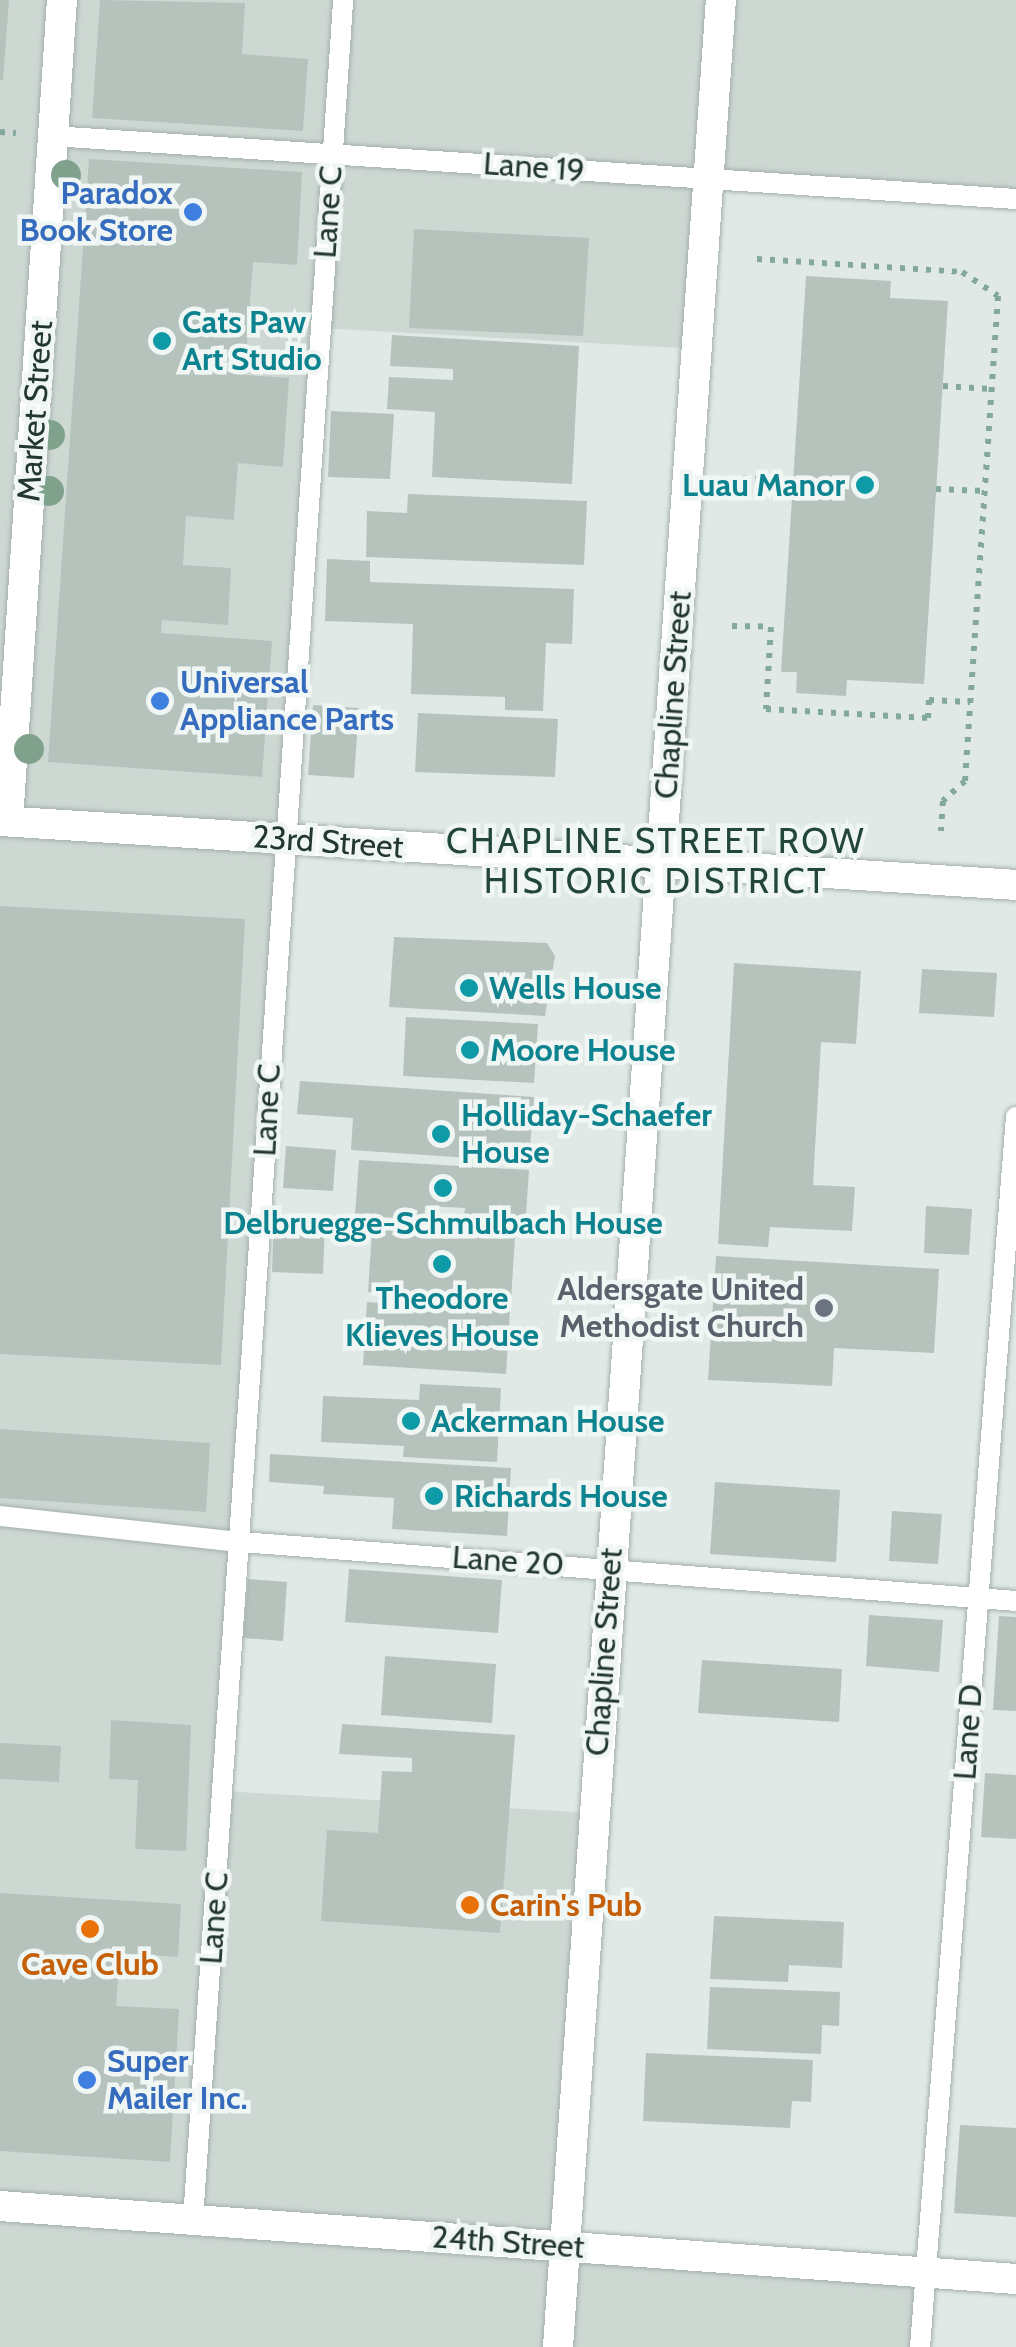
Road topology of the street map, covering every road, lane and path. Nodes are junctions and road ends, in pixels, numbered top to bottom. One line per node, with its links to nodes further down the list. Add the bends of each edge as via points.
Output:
1 (62, 0): 4 (street, Market Street)
2 (343, 0): 5 (lane, Lane C)
3 (720, 0): 6 (street, Chapline Street)
4 (52, 136): 5 (lane, Lane 19); 17 (street, Market Street)
5 (332, 154): 6 (lane, Lane 19); 19 (lane, Lane C)
6 (710, 179): 7 (lane, Lane 19); 20 (street, Chapline Street)
7 (1016, 199)
8 (756, 258): 10 (path, via 962,272 998,296)
9 (943, 386): 10 (path)
10 (991, 389): 14 (path)
11 (742, 478): 12 (path)
12 (794, 480)
13 (936, 489): 14 (path)
14 (985, 491): 16 (path)
15 (732, 626): 16 (path, via 771,627 766,709 928,718 928,700)
16 (970, 702): 18 (path, via 965,780 943,801)
17 (4, 821): 19 (street, 23rd Street)
18 (940, 831)
19 (284, 840): 20 (street, 23rd Street); 24 (lane, Lane C)
20 (661, 863): 21 (street, 23rd Street); 25 (street, Chapline Street)
21 (1016, 885)
22 (1016, 1117): 26 (lane, Lane D)
23 (0, 1516): 24 (lane, Lane 20)
24 (240, 1542): 25 (lane, Lane 20); 29 (lane, Lane C)
25 (610, 1569): 26 (lane, Lane 20); 30 (street, Chapline Street)
26 (978, 1598): 27 (lane, Lane 20); 31 (lane, Lane D)
27 (1016, 1600)
28 (0, 2206): 29 (street, 24th Street)
29 (193, 2220): 30 (street, 24th Street)
30 (564, 2246): 31 (street, 24th Street); 33 (street, Chapline Street)
31 (926, 2272): 32 (street, 24th Street); 34 (lane, Lane D)
32 (1016, 2279)
33 (558, 2347)
34 (920, 2347)

